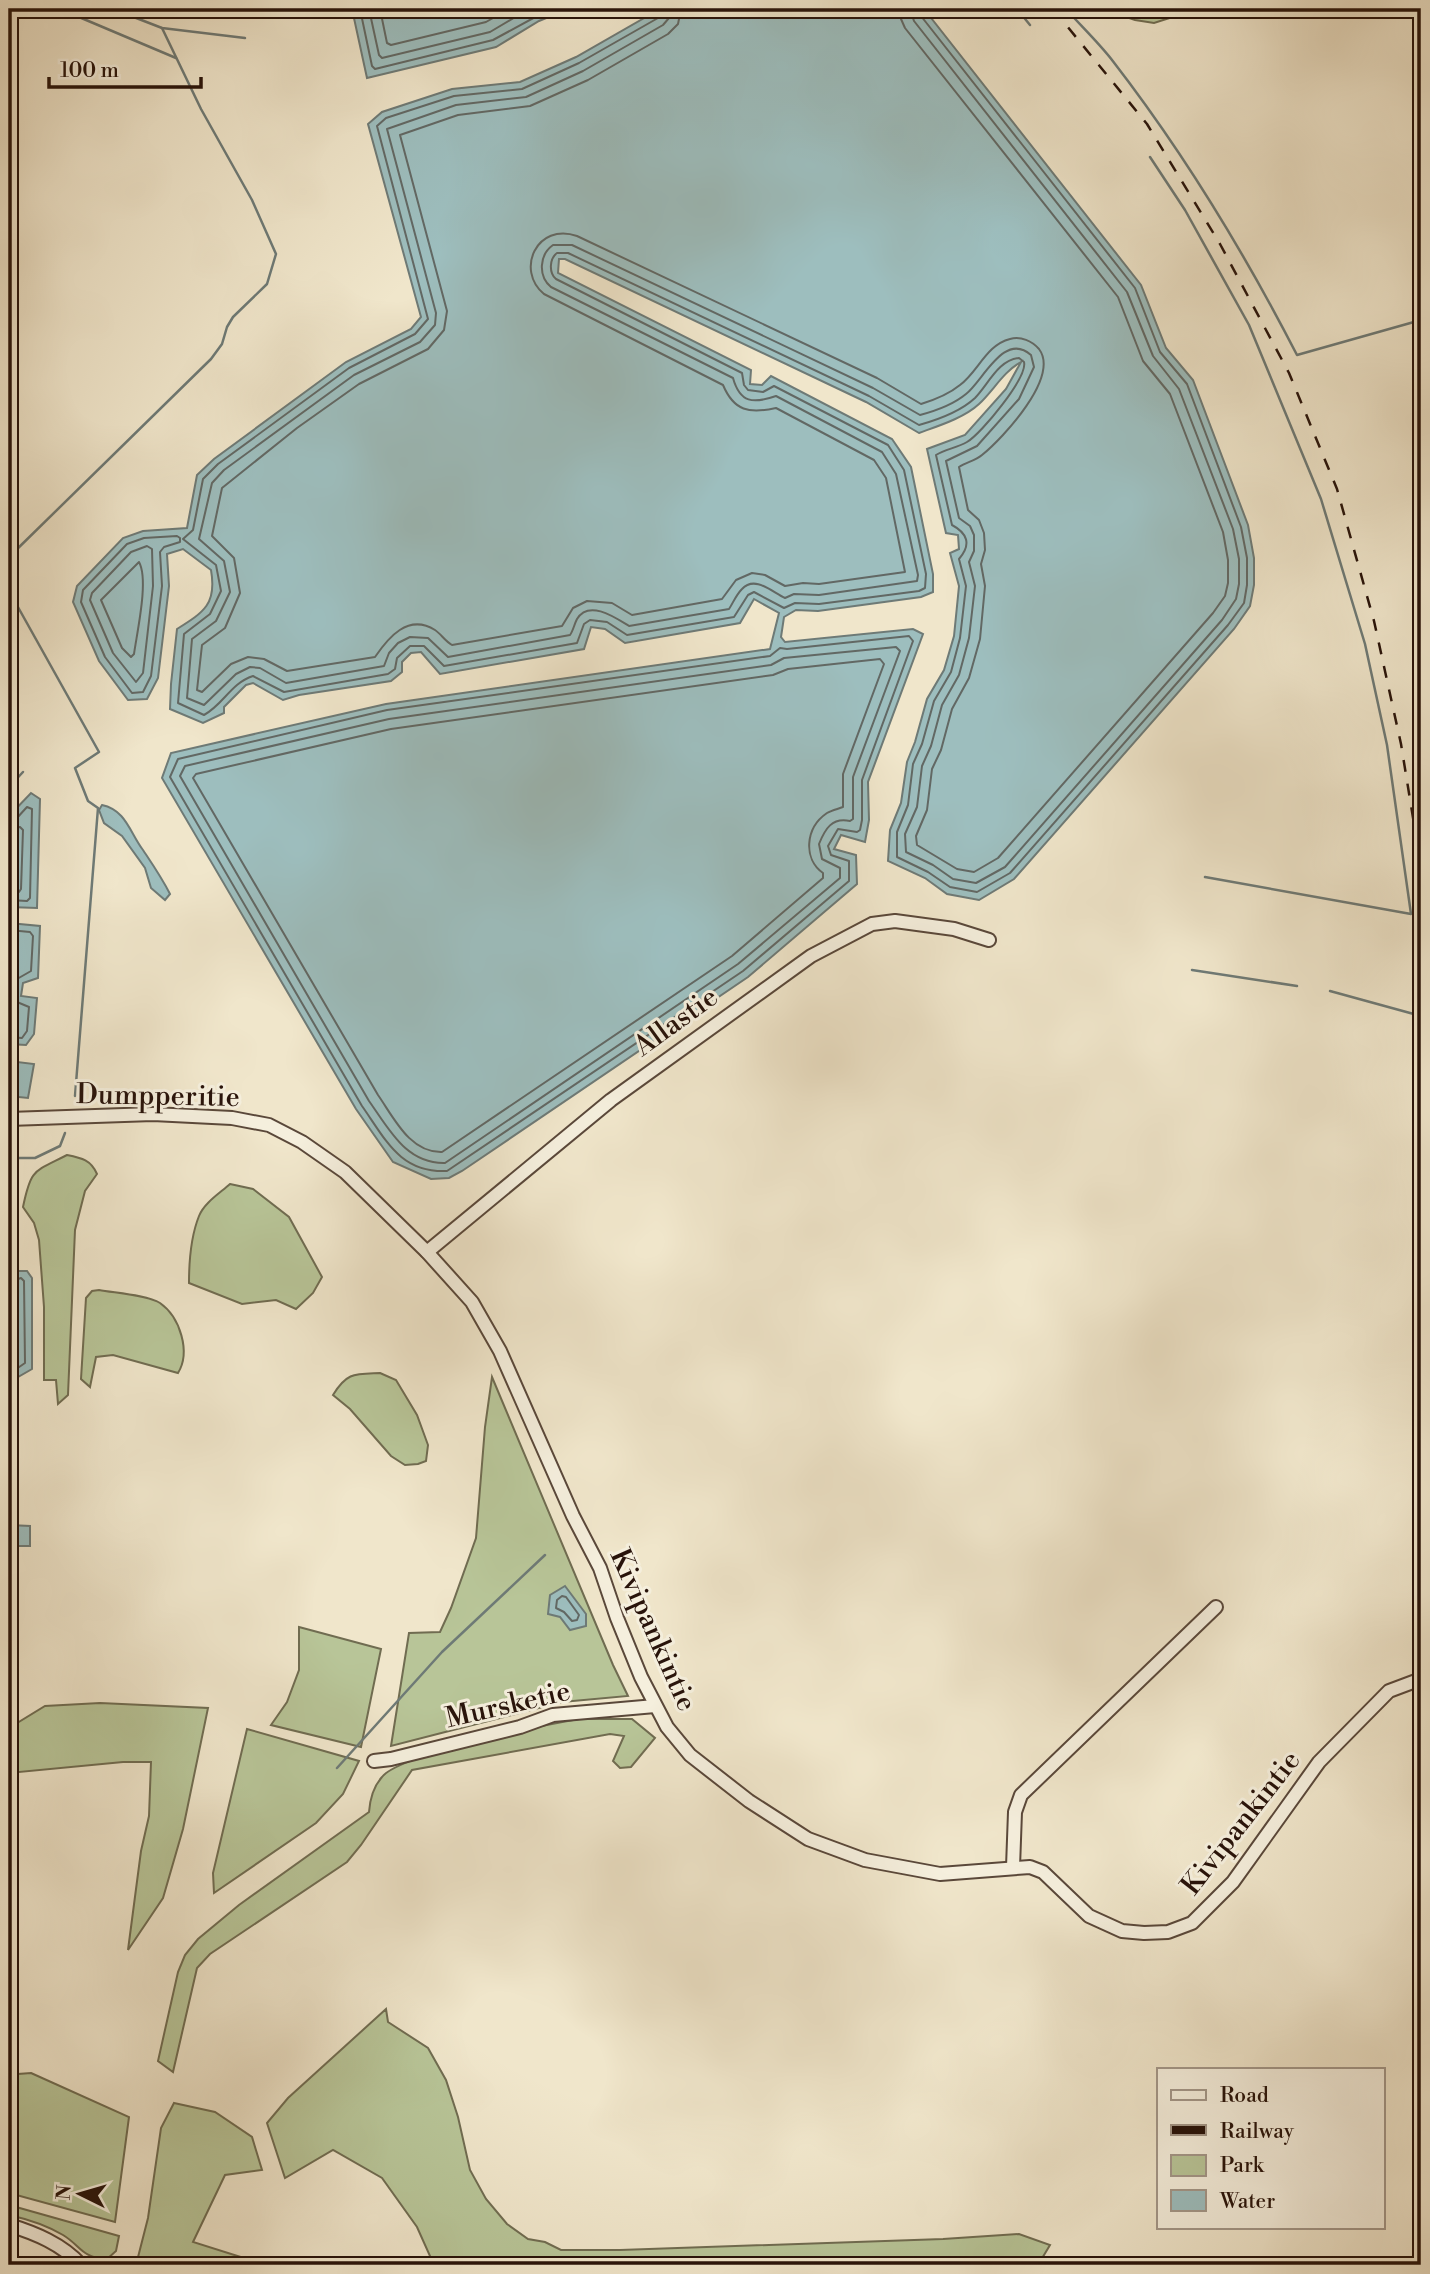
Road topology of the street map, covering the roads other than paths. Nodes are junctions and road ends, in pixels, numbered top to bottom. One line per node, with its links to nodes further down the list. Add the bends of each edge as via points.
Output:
1 (989, 940): 3 (street, Allastie, via 954,929 895,921 873,924 822,950 611,1100)
2 (9, 1119): 3 (street, Dumpperitie, via 153,1114 269,1125 345,1172)
3 (427, 1252): 6 (street, Kivipankintie, via 472,1302 500,1351 600,1568)
4 (1216, 1607): 8 (street, via 1021,1795 1015,1812)
5 (1421, 1679): 8 (street, Kivipankintie, via 1389,1691 1319,1762 1233,1882 1192,1923 1168,1931 1122,1931 1089,1916 1043,1871)
6 (655, 1706): 7 (street, Mursketie, via 553,1715); 8 (street, Kivipankintie, via 690,1755 808,1839 865,1860 940,1874)
7 (374, 1761)
8 (1013, 1867)
9 (9, 2225): 10 (street, via 35,2233)
10 (81, 2265)

